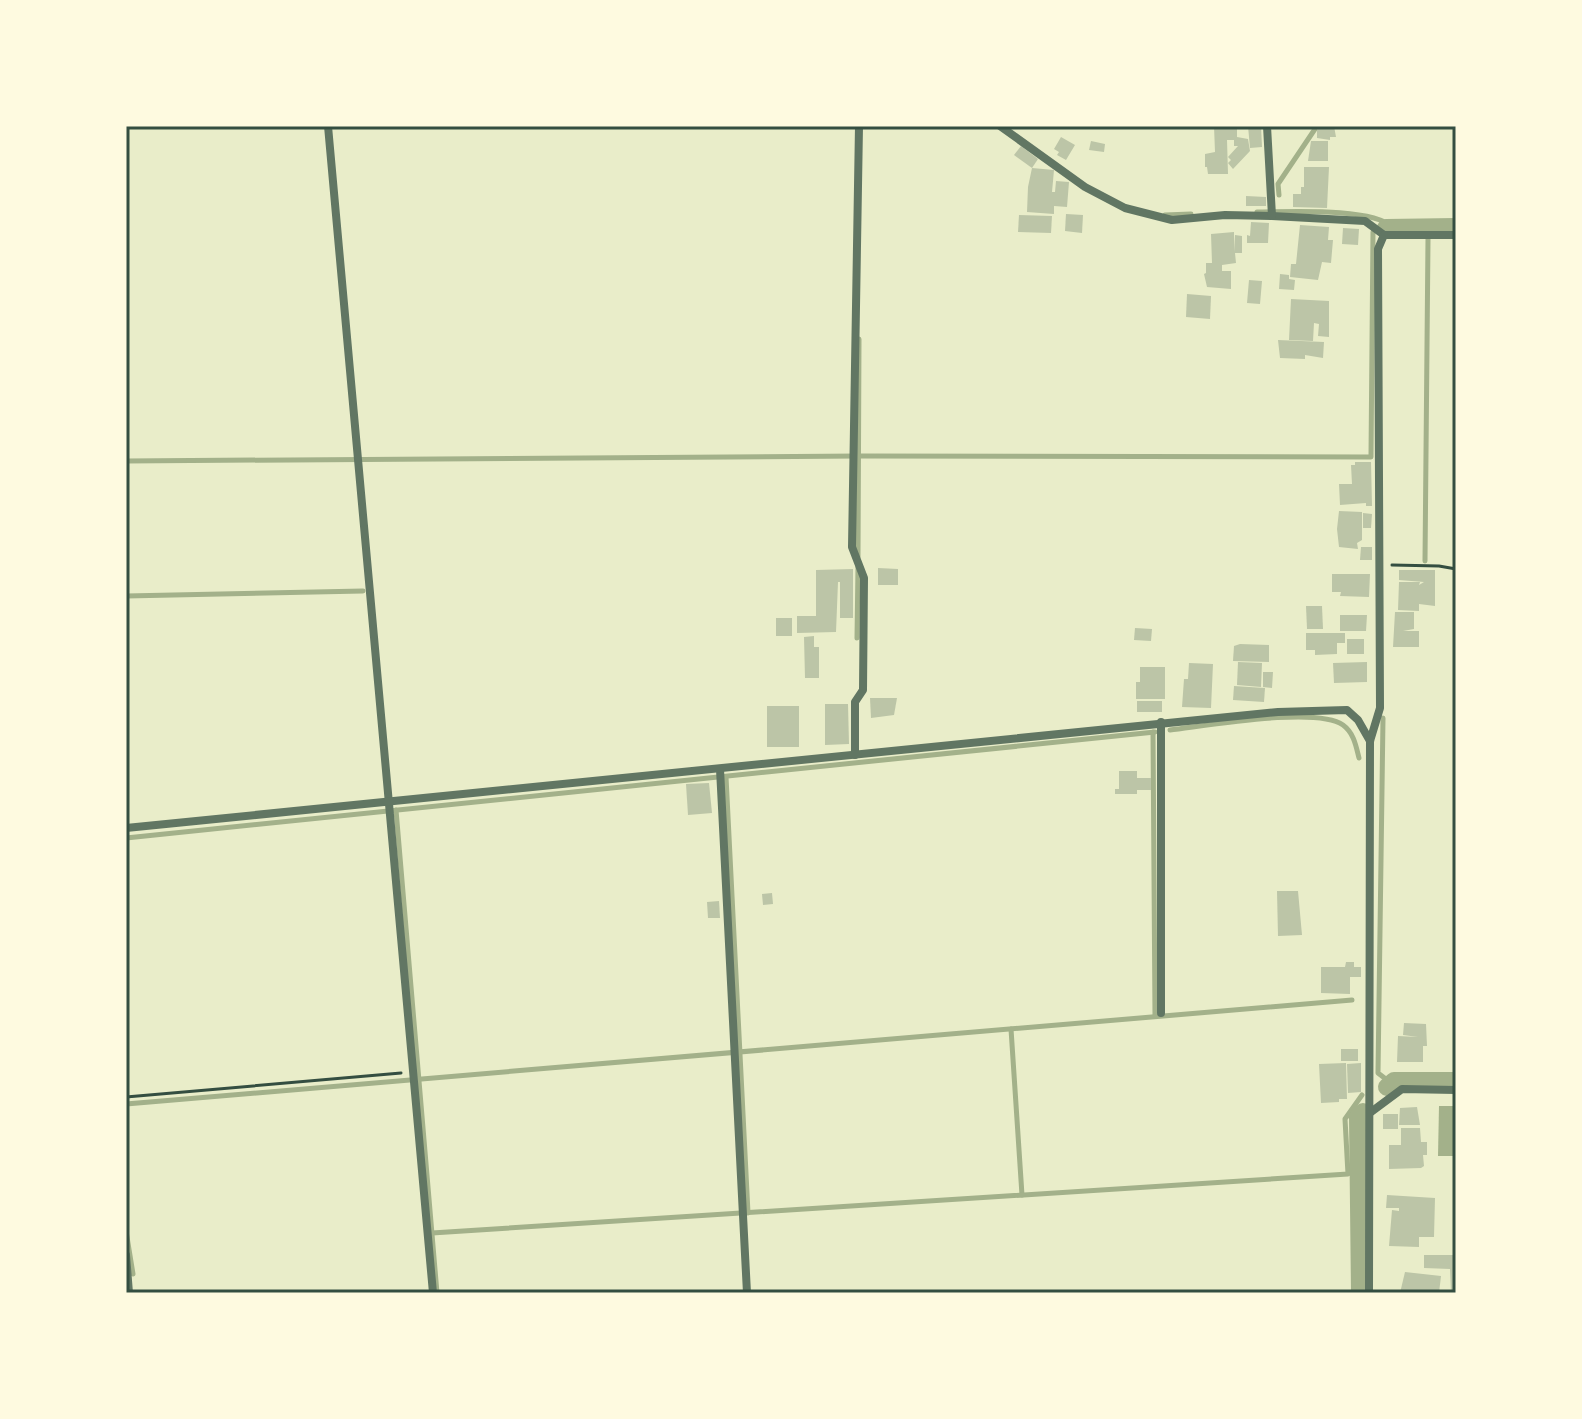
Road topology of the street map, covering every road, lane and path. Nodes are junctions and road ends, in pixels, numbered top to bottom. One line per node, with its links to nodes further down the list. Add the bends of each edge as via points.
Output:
1 (328, 126): 14 (street)
2 (859, 126): 12 (street, via 852,547 864,578 863,690 855,702)
3 (1000, 126): 5 (street, via 1085,187 1125,208 1172,220)
4 (1267, 126): 5 (street)
5 (1272, 213): 6 (street, via 1365,221)
6 (1384, 235): 7 (street); 8 (street, via 1378,249)
7 (1456, 235)
8 (1378, 565): 9 (path); 11 (street, via 1380,708)
9 (1456, 569)
10 (1161, 722): 11 (street, via 1347,710); 12 (street); 16 (street)
11 (1370, 741): 20 (street)
12 (855, 755): 13 (street)
13 (720, 775): 14 (street); 24 (street)
14 (389, 808): 15 (street); 17 (street)
15 (126, 828)
16 (1161, 1013)
17 (413, 1078): 19 (path); 23 (street)
18 (1456, 1090): 20 (street, via 1402,1089)
19 (126, 1097)
20 (1371, 1112): 25 (street)
21 (126, 1255): 22 (street)
22 (129, 1293)
23 (433, 1293)
24 (747, 1293)
25 (1369, 1293)

